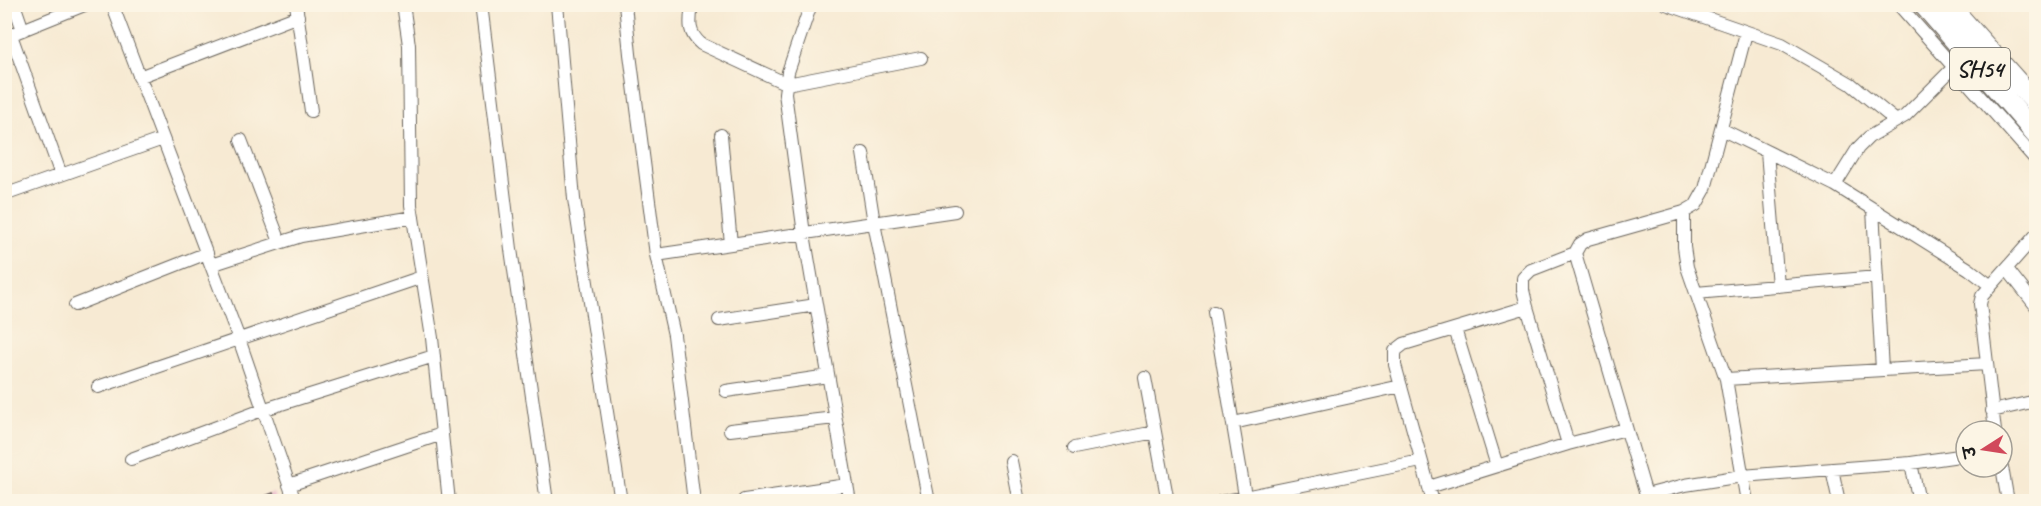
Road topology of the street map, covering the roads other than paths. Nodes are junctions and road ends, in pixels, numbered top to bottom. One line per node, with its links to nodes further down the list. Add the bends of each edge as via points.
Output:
1 (14, 4): 15 (street)
2 (87, 4): 15 (street)
3 (112, 4): 20 (street)
4 (403, 4): 39 (street, via 409,45)
5 (481, 4): 101 (street)
6 (557, 4): 102 (street, via 574,199)
7 (625, 4): 47 (street)
8 (692, 4): 21 (street, via 689,22 693,37 701,44)
9 (1666, 4): 16 (street)
10 (1898, 4): 19 (street)
11 (1923, 4): 26 (main road, SH54)
12 (1948, 4): 22 (main road, SH54)
13 (806, 6): 21 (street)
14 (297, 10): 20 (street); 23 (street)
15 (23, 30): 17 (street)
16 (1746, 33): 24 (street, via 1782,44 1832,71); 25 (street)
17 (8, 36): 33 (street)
18 (921, 58): 21 (street)
19 (1954, 67): 24 (street); 32 (street)
20 (139, 77): 28 (street)
21 (787, 84): 41 (street, via 785,93)
22 (2037, 103)
23 (311, 111)
24 (1896, 121): 34 (street, via 1858,148)
25 (1720, 129): 30 (street); 38 (street, via 1705,189 1695,205)
26 (2037, 134)
27 (721, 135): 44 (street)
28 (163, 139): 33 (street); 46 (street)
29 (241, 140): 43 (street)
30 (1767, 152): 34 (street); 52 (street)
31 (863, 153): 40 (street)
32 (2037, 160)
33 (61, 175): 35 (street)
34 (1835, 185): 36 (street)
35 (4, 195)
36 (1873, 209): 51 (street); 53 (street)
37 (954, 212): 40 (street)
38 (1684, 212): 45 (street, via 1588,239); 54 (street, via 1684,247)
39 (413, 217): 43 (street); 50 (street)
40 (874, 223): 41 (street); 105 (street)
41 (804, 234): 44 (street); 56 (street)
42 (2037, 235): 49 (street)
43 (280, 242): 48 (street)
44 (731, 244): 47 (street)
45 (1575, 252): 58 (street, via 1531,270 1523,278); 78 (street)
46 (207, 253): 48 (street); 55 (street)
47 (656, 255): 103 (street, via 674,335)
48 (211, 265): 62 (street)
49 (2007, 269): 53 (street); 57 (street)
50 (422, 277): 62 (street); 63 (street)
51 (1877, 277): 52 (street); 65 (street)
52 (1778, 286): 54 (street)
53 (1991, 286): 64 (street, via 1980,304)
54 (1696, 293): 68 (street)
55 (75, 305)
56 (816, 305): 60 (street); 66 (street)
57 (2037, 306)
58 (1527, 307): 61 (street); 82 (street)
59 (1214, 312): 77 (street)
60 (719, 320)
61 (1455, 328): 69 (street, via 1404,344 1395,351); 89 (street)
62 (239, 339): 70 (street); 73 (street)
63 (434, 356): 73 (street); 81 (street)
64 (1987, 364): 65 (street); 74 (street)
65 (1882, 370): 68 (street)
66 (828, 376): 71 (street); 75 (street)
67 (1145, 378): 80 (street)
68 (1726, 379): 91 (street)
69 (1401, 386): 77 (street); 87 (street)
70 (98, 387)
71 (726, 391)
72 (2037, 401): 74 (street)
73 (262, 410): 85 (street); 94 (street)
74 (1992, 411): 76 (street)
75 (836, 418): 79 (street); 93 (street)
76 (1993, 419)
77 (1233, 423): 97 (street)
78 (1626, 429): 82 (street); 96 (street)
79 (730, 430)
80 (1155, 432): 83 (street); 107 (street)
81 (442, 434): 94 (street); 100 (street)
82 (1568, 444): 89 (street)
83 (1074, 448)
84 (1954, 457): 88 (street)
85 (131, 459)
86 (1011, 461): 106 (street)
87 (1421, 461): 95 (street); 97 (street)
88 (1911, 463): 90 (street); 112 (street)
89 (1497, 466): 95 (street)
90 (1832, 469): 91 (street); 111 (street)
91 (1742, 476): 96 (street, via 1685,485); 110 (street)
92 (2004, 479): 113 (street)
93 (847, 485): 98 (street); 104 (street)
94 (289, 486): 99 (street)
95 (1429, 487): 109 (street)
96 (1646, 498)
97 (1245, 499): 108 (street)
98 (744, 500)
99 (295, 501)
100 (448, 501)
101 (547, 501)
102 (621, 501)
103 (694, 501)
104 (850, 501)
105 (929, 501)
106 (1019, 501)
107 (1168, 501)
108 (1220, 501)
109 (1433, 501)
110 (1747, 501)
111 (1839, 501)
112 (1919, 501)
113 (2008, 501)

